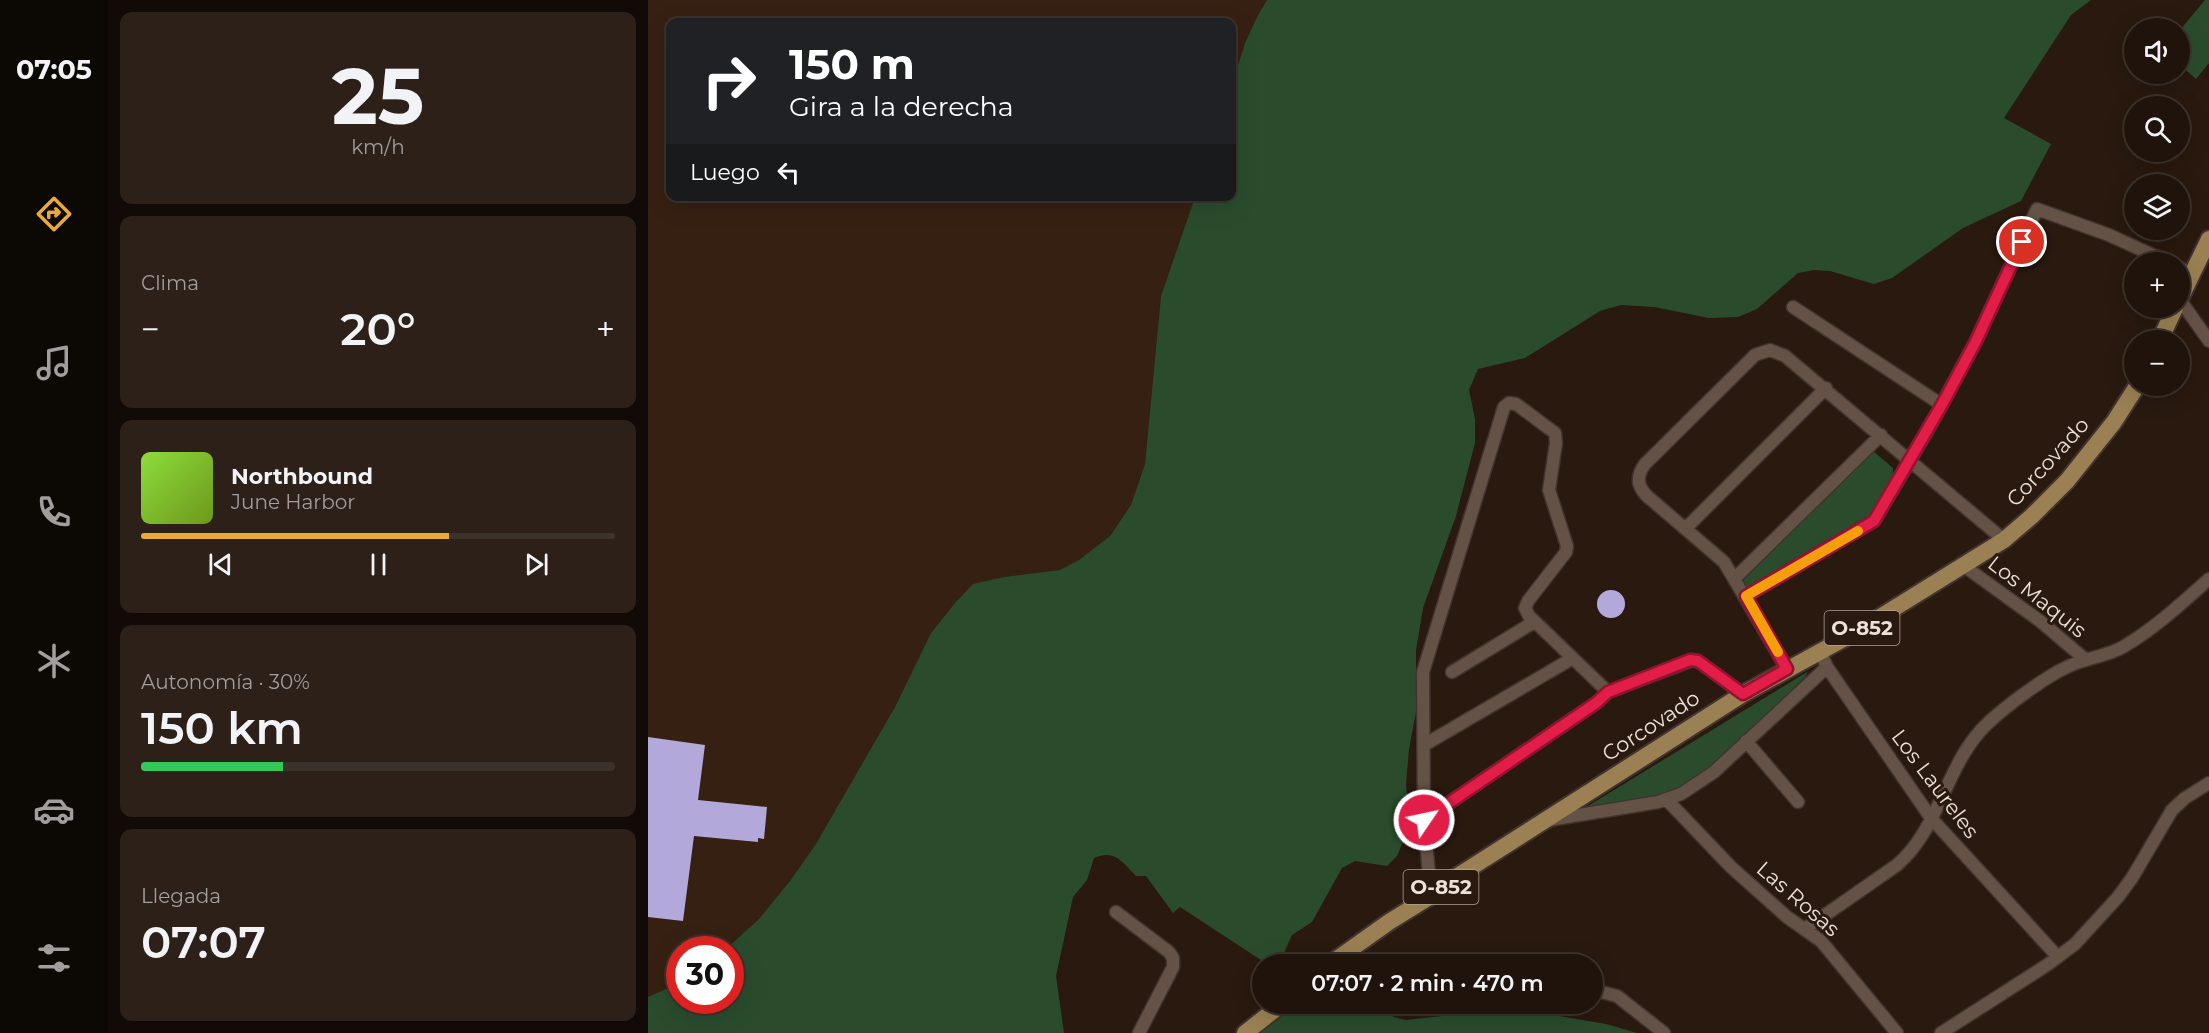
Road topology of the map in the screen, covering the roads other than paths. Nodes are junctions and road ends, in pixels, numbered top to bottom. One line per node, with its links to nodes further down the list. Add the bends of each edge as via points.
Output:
1 (2209, 239): 3 (main road)
2 (2146, 252): 9 (street, via 2037,209)
3 (2190, 265)
4 (1793, 308): 9 (street)
5 (2190, 313): 6 (street)
6 (2209, 341)
7 (1826, 388): 10 (street); 12 (street); 12 (street, via 1779,352 1765,351 1751,358 1640,472 1638,481 1644,493)
8 (2131, 396): 13 (main road, Corcovado / O-852, via 2067,481)
9 (1942, 405): 11 (street)
10 (1881, 435): 11 (street); 15 (street)
11 (1909, 459): 13 (street); 17 (street, via 1874,521)
12 (1686, 528): 15 (street, via 1719,557)
13 (2004, 540): 14 (main road, Corcovado / O-852)
14 (1964, 566): 19 (main road, Corcovado / O-852); 21 (street, Los Maquis, via 2040,621)
15 (1735, 578): 17 (street)
16 (2209, 579): 21 (street, via 2132,641 2114,652)
17 (1746, 596): 23 (street)
18 (1534, 622): 20 (street); 24 (street); 28 (street, via 1526,605 1567,546 1549,490 1557,438 1516,404 1509,403 1503,407 1423,672)
19 (1820, 651): 22 (street, Los Laureles); 23 (main road, Corcovado / O-852)
20 (1573, 658): 25 (street); 28 (street)
21 (2085, 660): 32 (street, via 2053,675 1986,724 1963,754)
22 (1827, 667): 27 (street); 32 (street, Los Laureles)
23 (1787, 669): 26 (main road, Corcovado / O-852)
24 (1452, 672)
25 (1608, 692): 26 (street, via 1693,660); 33 (street)
26 (1743, 694): 34 (main road, Corcovado / O-852)
27 (1746, 741): 30 (street, via 1704,780); 31 (street)
28 (1424, 745): 33 (street)
29 (2209, 783): 39 (street, via 2172,810 2140,868 2118,897)
30 (1667, 800): 34 (street); 37 (street, Las Rosas, via 1747,882)
31 (1798, 802)
32 (1931, 818): 37 (street, via 1903,860); 39 (street, Los Laureles)
33 (1424, 820): 35 (street)
34 (1545, 820): 35 (main road, Corcovado / O-852)
35 (1431, 896): 38 (main road, Corcovado / O-852)
36 (1116, 912): 42 (street, via 1173,958 1173,967)
37 (1805, 929): 45 (street, Las Rosas, via 1832,954)
38 (1348, 954)
39 (2058, 957): 46 (street)
40 (1603, 992): 44 (street, via 1617,996)
41 (1269, 1014): 43 (main road)
42 (1139, 1033)
43 (1245, 1033)
44 (1664, 1033)
45 (1897, 1033)
46 (1941, 1033)

